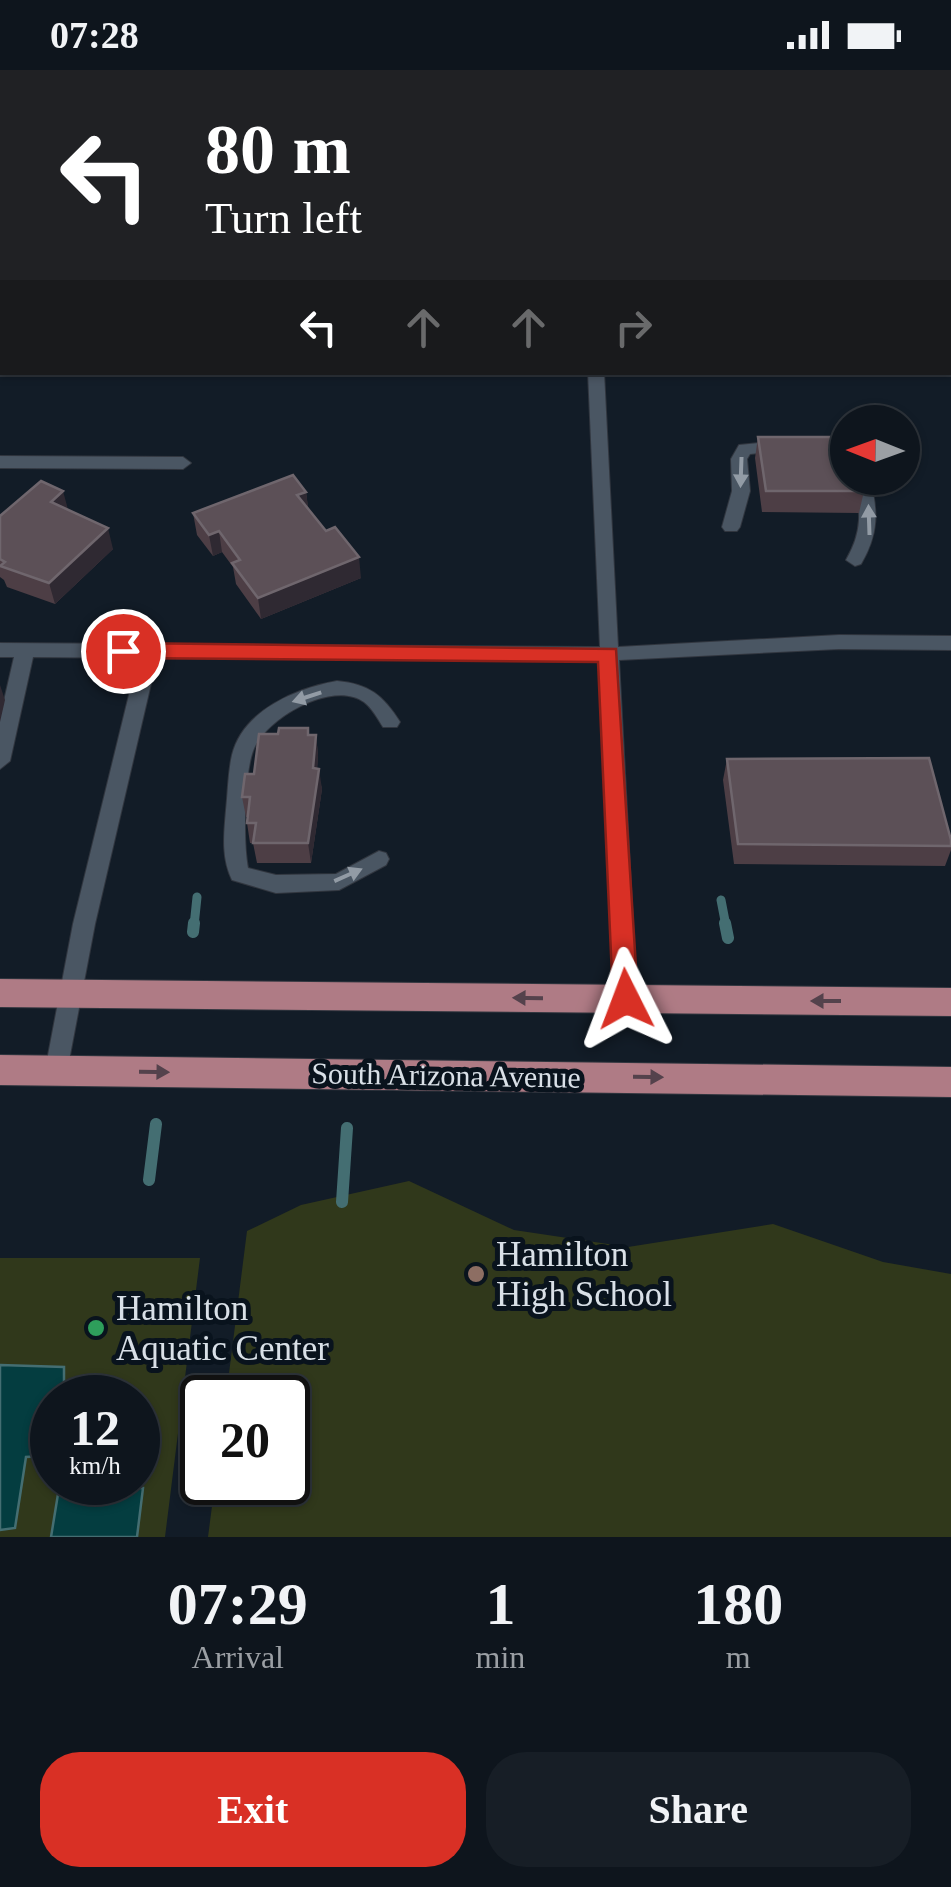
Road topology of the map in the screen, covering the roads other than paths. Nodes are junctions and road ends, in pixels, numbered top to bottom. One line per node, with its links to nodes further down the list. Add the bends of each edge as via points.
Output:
1 (596, 375): 12 (lane)
2 (806, 446): 6 (lane, one-way to 6, via 745,449)
3 (0, 462): 4 (lane)
4 (183, 463)
5 (866, 495): 7 (lane, one-way to 5, via 870,536)
6 (732, 527)
7 (855, 560)
8 (951, 643): 12 (lane)
9 (0, 650): 10 (lane)
10 (25, 650): 11 (lane); 14 (lane)
11 (149, 651): 12 (lane); 17 (lane)
12 (608, 654): 18 (lane)
13 (390, 722): 15 (lane, one-way to 15, via 371,698 350,690 304,694 273,712 242,754 233,845 239,874 276,884 339,882)
14 (0, 762)
15 (379, 858)
16 (0, 993): 17 (main road)
17 (69, 994): 18 (main road, one-way to 17); 21 (lane)
18 (626, 999): 19 (main road, one-way to 18)
19 (951, 1002)
20 (0, 1070): 21 (main road, South Arizona Avenue)
21 (56, 1070): 22 (main road, South Arizona Avenue, one-way to 22)
22 (951, 1082)

